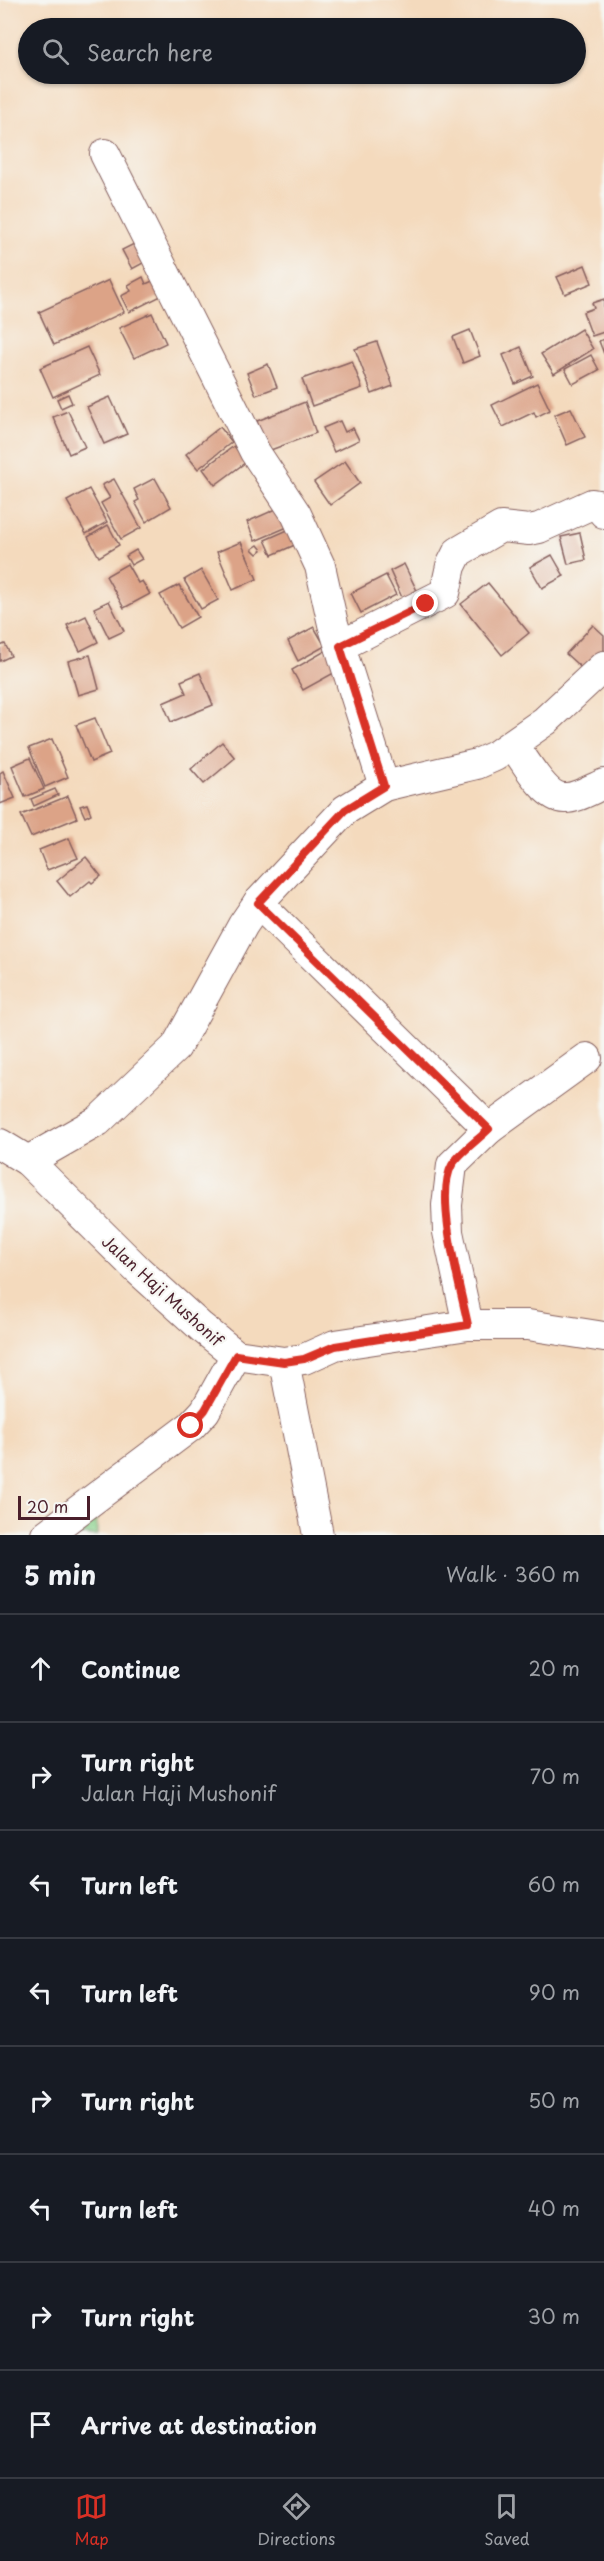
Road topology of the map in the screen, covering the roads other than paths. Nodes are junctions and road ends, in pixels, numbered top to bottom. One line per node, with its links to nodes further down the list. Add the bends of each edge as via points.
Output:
1 (105, 154): 3 (street, via 255,452 296,514 320,566)
2 (601, 504): 3 (street, via 538,528 497,529 458,552 445,593)
3 (340, 646): 7 (street)
4 (604, 666): 5 (street, via 545,721)
5 (513, 744): 6 (street, via 547,790 556,796 566,799); 7 (street, via 477,764)
6 (604, 784)
7 (384, 786): 8 (street, via 345,810)
8 (258, 903): 10 (street); 12 (street, via 176,1047 98,1121)
9 (587, 1058): 10 (street)
10 (489, 1129): 13 (street, via 452,1166 448,1182 448,1232)
11 (0, 1144): 12 (street, Jalan Haji Mushonif)
12 (28, 1161): 15 (street, Jalan Haji Mushonif, via 138,1270)
13 (468, 1325): 14 (street, Jalan Haji Mushonif, via 528,1325); 16 (street, Jalan Haji Mushonif, via 335,1346 304,1359)
14 (604, 1337)
15 (236, 1355): 16 (street, Jalan Haji Mushonif); 17 (street, via 205,1410 191,1426)
16 (284, 1362): 18 (street)
17 (46, 1535)
18 (318, 1535)

